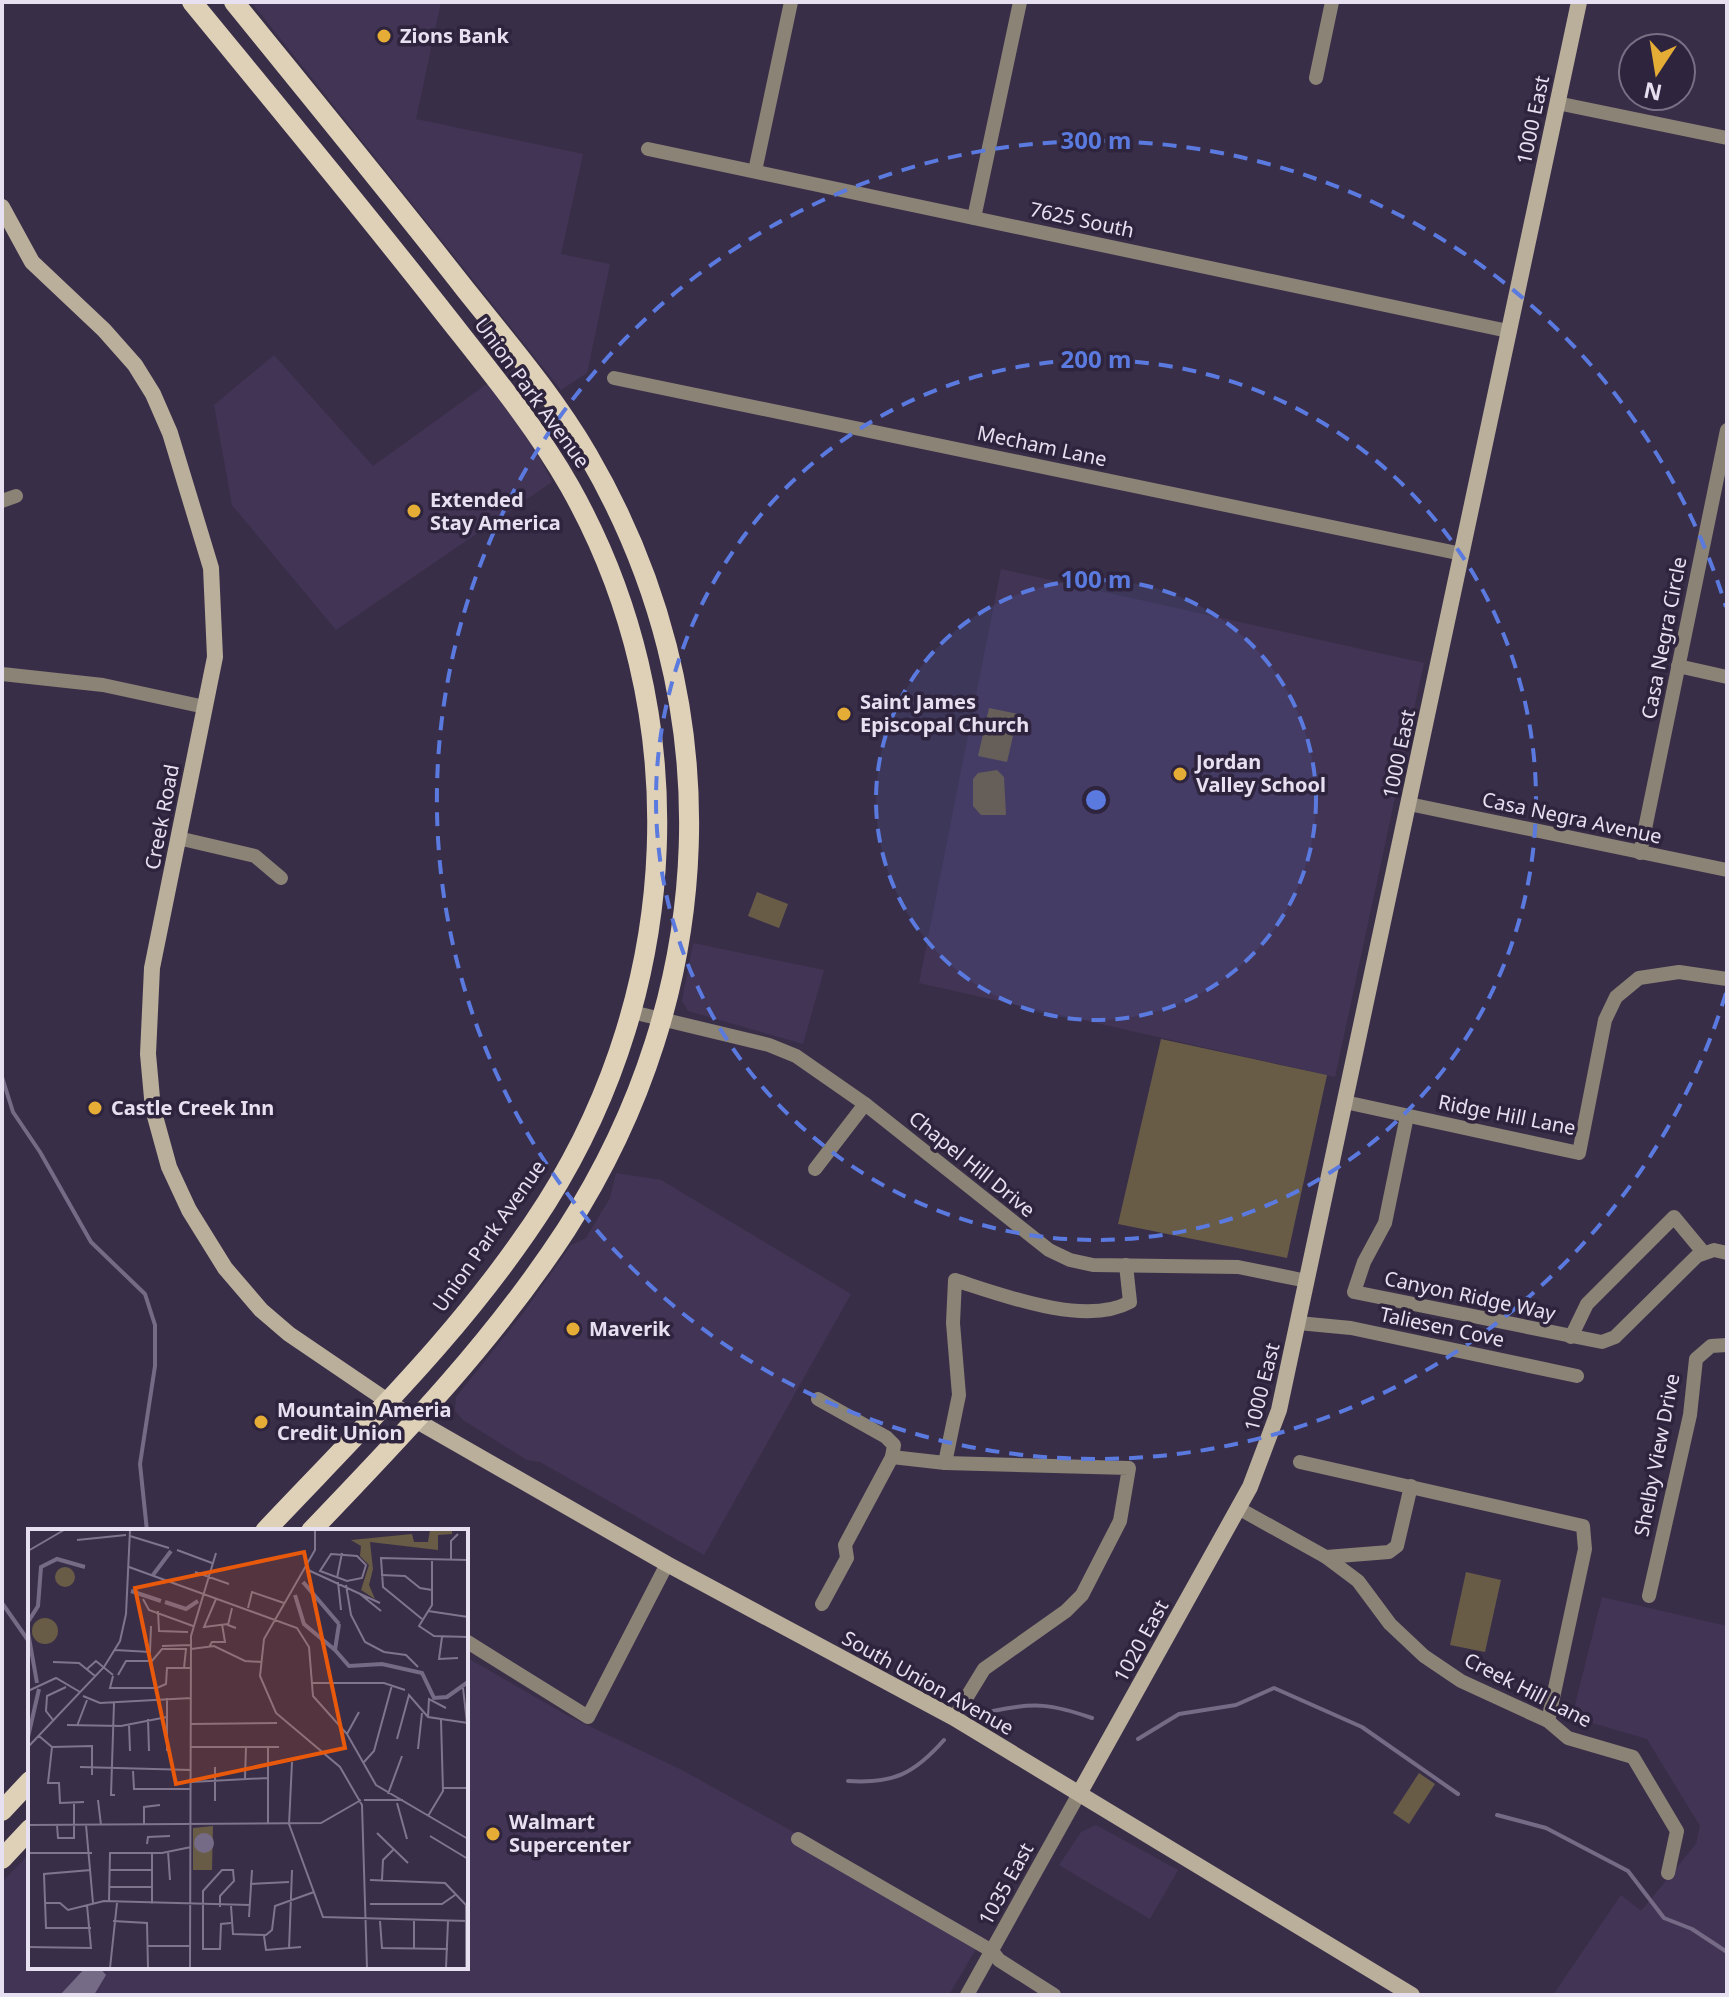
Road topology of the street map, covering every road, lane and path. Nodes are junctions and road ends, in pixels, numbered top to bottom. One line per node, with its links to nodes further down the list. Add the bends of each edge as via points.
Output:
1 (192, 2): 28 (main road, Union Park Avenue, via 509,396 557,466 596,539 634,643 657,773 656,886)
2 (234, 2): 29 (main road, Union Park Avenue, via 563,416 606,487 639,557 664,631 689,781 685,911)
3 (791, 2): 11 (street)
4 (1020, 2): 13 (street)
5 (1332, 2): 7 (street)
6 (1579, 2): 8 (street, 1000 East)
7 (1316, 78)
8 (1557, 103): 9 (street); 14 (street, 1000 East)
9 (1727, 138)
10 (648, 149): 11 (street, 7625 South)
11 (755, 171): 13 (street, 7625 South)
12 (2, 207): 21 (street, Creek Road, via 32,262 135,365 170,433 211,568 215,657)
13 (974, 218): 14 (street, 7625 South)
14 (1508, 331): 17 (street, 1000 East)
15 (614, 378): 17 (street, Mecham Lane)
16 (1727, 430): 18 (street, Casa Negra Circle)
17 (1462, 554): 22 (street, 1000 East)
18 (1678, 666): 20 (street); 24 (street, Casa Negra Circle)
19 (2, 674): 21 (street, via 103,685)
20 (1727, 677)
21 (205, 707): 23 (street, Creek Road)
22 (1409, 804): 24 (street, Casa Negra Avenue); 30 (street, 1000 East)
23 (178, 838): 26 (street, via 255,856); 43 (street, Creek Road, via 152,968 149,1025 153,1109 169,1167 212,1250 261,1310 312,1352)
24 (1640, 853): 25 (street, Casa Negra Avenue)
25 (1727, 870)
26 (281, 878)
27 (1727, 979): 32 (street, Ridge Hill Lane, via 1679,972 1639,978 1616,997 1605,1020 1579,1153)
28 (632, 1012): 29 (street, Chapel Hill Drive); 43 (main road, Union Park Avenue, via 595,1114 546,1203 481,1295)
29 (663, 1018): 31 (street, Chapel Hill Drive, via 796,1056); 44 (main road, Union Park Avenue, via 620,1134 574,1216 508,1312)
30 (1345, 1102): 32 (street, Ridge Hill Lane); 37 (street, 1000 East)
31 (865, 1104): 33 (street); 36 (street, Chapel Hill Drive, via 1049,1250 1070,1260)
32 (1407, 1116): 39 (street, Canyon Ridge Way, via 1385,1223 1354,1292)
33 (815, 1169)
34 (1703, 1252): 35 (street); 39 (street, Canyon Ridge Way, via 1615,1337 1602,1342); 39 (street, Canyon Ridge Way, via 1674,1217 1587,1304)
35 (1727, 1253)
36 (1126, 1265): 37 (street, Chapel Hill Drive, via 1238,1267); 47 (street, via 1130,1302 1115,1310 1085,1313 955,1280 959,1395)
37 (1307, 1281): 38 (street, 1000 East)
38 (1298, 1323): 41 (street, Taliesen Cove, via 1351,1328); 49 (street, 1000 East, via 1264,1457)
39 (1571, 1337)
40 (1727, 1345): 54 (street, Shelby View Drive, via 1711,1346 1696,1359 1690,1415)
41 (1577, 1376)
42 (818, 1399): 45 (street, via 886,1437 894,1445)
43 (390, 1403): 44 (street, Creek Road); 50 (main road, Union Park Avenue)
44 (417, 1421): 51 (main road, Union Park Avenue); 53 (street, South Union Avenue)
45 (892, 1457): 47 (street); 55 (street, via 845,1545 847,1558)
46 (1300, 1462): 48 (street)
47 (945, 1463): 57 (street, via 1129,1468 1120,1521 1082,1595 984,1669)
48 (1411, 1486): 52 (street, via 1397,1546 1389,1552); 58 (street, via 1583,1526 1585,1549)
49 (1238, 1508): 52 (street, Creek Hill Lane); 60 (street, 1020 East)
50 (267, 1529)
51 (313, 1529)
52 (1326, 1557): 58 (street, Creek Hill Lane, via 1358,1581 1390,1624 1424,1656 1485,1694)
53 (667, 1564): 56 (street, via 588,1717); 57 (street, South Union Avenue)
54 (1649, 1596)
55 (822, 1604)
56 (468, 1642)
57 (954, 1718): 60 (street, South Union Avenue)
58 (1548, 1721): 65 (street, Creek Hill Lane, via 1568,1738 1633,1757 1677,1831)
59 (28, 1783): 61 (main road)
60 (1080, 1792): 66 (street, 1035 East); 69 (street, South Union Avenue)
61 (2, 1811)
62 (28, 1831): 64 (main road)
63 (798, 1839): 66 (street)
64 (2, 1859)
65 (1668, 1873)
66 (992, 1951): 67 (street, 1035 East); 68 (street)
67 (967, 1995)
68 (1054, 1995)
69 (1412, 1995)

